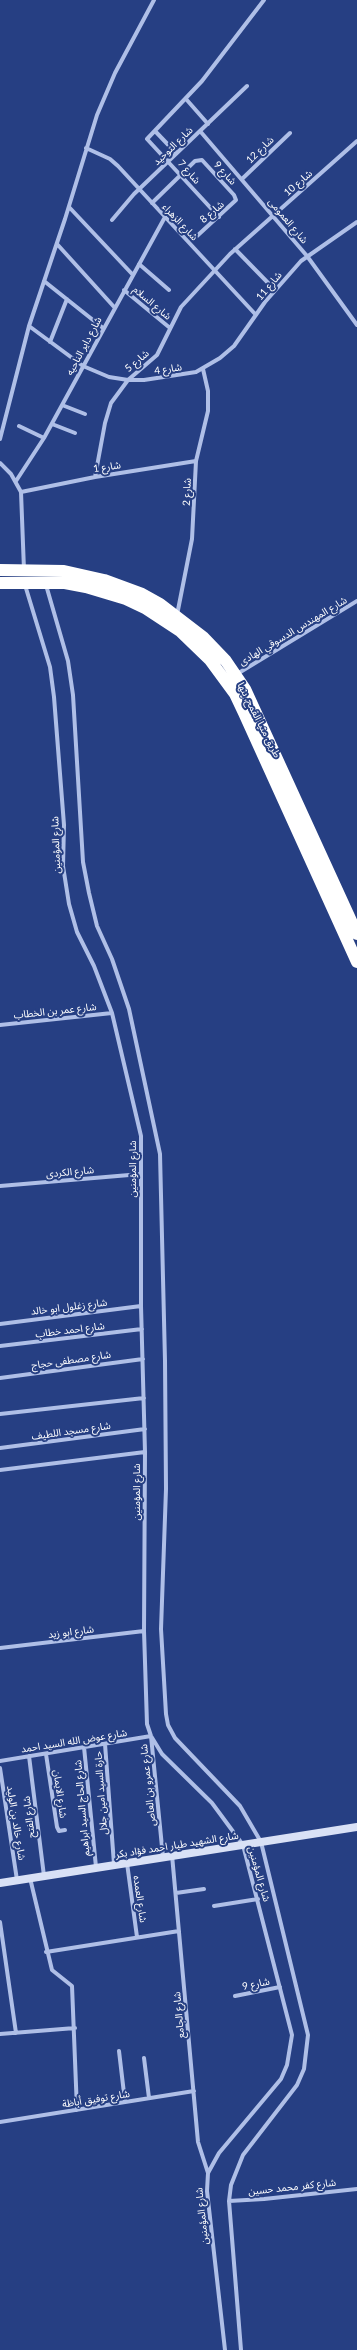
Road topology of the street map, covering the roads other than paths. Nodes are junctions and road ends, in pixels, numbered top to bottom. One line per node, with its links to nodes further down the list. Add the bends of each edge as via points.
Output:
1 (154, 0): 10 (street, via 108,87)
2 (264, 0): 4 (street)
3 (246, 86): 5 (street, شارع التوحيد)
4 (186, 99): 5 (street); 6 (street)
5 (208, 124): 7 (street, شارع التوحيد)
6 (155, 131): 11 (street); 12 (street, شارع 7, via 147,139)
7 (200, 131): 11 (street, شارع التوحيد); 14 (street, شارع العمومى)
8 (290, 133): 14 (street, شارع 12)
9 (357, 141): 19 (street, شارع 10)
10 (86, 148): 15 (street, شارع الزهراء, via 110,159); 18 (street)
11 (176, 153): 12 (street, شارع التوحيد)
12 (168, 161): 13 (street, شارع 7); 15 (street, شارع التوحيد)
13 (180, 175): 16 (street, شارع 9, via 199,159); 17 (street); 21 (street, شارع 7)
14 (242, 180): 19 (street, شارع العمومى)
15 (139, 189): 17 (street, شارع الزهراء); 22 (street, شارع التوحيد)
16 (236, 200): 21 (street, شارع 8)
17 (152, 203): 20 (street, شارع الزهراء)
18 (69, 207): 25 (street); 30 (street)
19 (273, 215): 26 (street, شارع 10); 27 (street, شارع العمومى)
20 (165, 217): 28 (street, شارع داير الناحيه); 29 (street, شارع الزهراء)
21 (219, 217): 24 (street, شارع 8)
22 (112, 220)
23 (357, 222): 27 (street, شارع 11)
24 (197, 236)
25 (56, 244): 31 (street); 36 (street)
26 (235, 249): 29 (street, شارع 10); 34 (street)
27 (307, 256): 34 (street, شارع 11); 38 (street, شارع العمومى)
28 (139, 264): 30 (street, شارع داير الناحيه); 33 (street)
29 (214, 269): 37 (street, شارع الزهراء); 41 (street, شارع 5, via 181,307)
30 (132, 275): 32 (street, شارع داير الناحيه)
31 (44, 281): 35 (street); 39 (street)
32 (124, 290): 36 (street, شارع داير الناحيه); 41 (street, شارع السلام)
33 (169, 290)
34 (275, 290): 37 (street, شارع 11)
35 (67, 300): 40 (street); 42 (street)
36 (114, 308): 40 (street, شارع داير الناحيه)
37 (256, 315): 44 (street, شارع 11, via 234,346)
38 (357, 325)
39 (29, 326): 42 (street, شارع 4); 52 (street)
40 (103, 328): 43 (street, شارع داير الناحيه)
41 (170, 328): 45 (street, شارع 5, via 157,355)
42 (50, 342): 43 (street, شارع 4)
43 (83, 366): 45 (street, شارع 4); 46 (street, شارع داير الناحيه)
44 (203, 369): 45 (street, شارع 4, via 180,376); 53 (street, شارع 2, via 208,392 208,411)
45 (128, 380): 55 (street, شارع 5, via 111,403)
46 (62, 405): 47 (street); 48 (street, شارع داير الناحيه)
47 (85, 414)
48 (52, 424): 50 (street); 51 (street, شارع داير الناحيه)
49 (19, 426): 51 (street)
50 (75, 433)
51 (44, 438): 56 (street, شارع داير الناحيه)
52 (0, 440)
53 (196, 461): 55 (street, شارع 1); 63 (street, شارع 2, via 192,539)
54 (0, 463): 56 (street)
55 (95, 476): 57 (street, شارع 1)
56 (16, 481): 57 (street)
57 (21, 492): 59 (street, شارع المؤمنين)
58 (2, 571): 59 (highway, طريق منيا القمح, بنها)
59 (24, 576): 60 (highway, طريق منيا القمح, بنها); 61 (highway, طريق منيا القمح, بنها); 63 (highway, طريق منيا القمح, بنها, via 64,572 104,580 142,594); 68 (street, شارع المؤمنين, via 50,667 69,904 77,932 94,966)
60 (44, 581): 65 (highway, طريق منيا القمح, بنها, via 86,587 126,599 163,619 196,645 235,694); 95 (street, شارع المؤمنين, via 68,661 73,695 83,862 89,893 97,926 112,959 129,1009 160,1154 166,1489 161,1629 168,1726 175,1738 240,1806)
61 (0, 583)
62 (357, 601): 64 (street, شارع المهندس الدسوقي الهادى)
63 (177, 615): 64 (highway, طريق منيا القمح, بنها, via 203,637)
64 (236, 675): 65 (highway, طريق منيا القمح, بنها, via 255,709)
65 (296, 812): 66 (highway, طريق منيا القمح, بنها); 67 (highway, طريق منيا القمح, بنها)
66 (357, 934)
67 (357, 962)
68 (112, 1013): 69 (street, شارع عمر بن الخطاب); 70 (street, شارع المؤمنين, via 141,1136)
69 (0, 1025)
70 (141, 1174): 71 (street, شارع الكردى); 72 (street, شارع المؤمنين)
71 (0, 1186)
72 (141, 1306): 73 (street, شارع زغلول ابو خالد); 74 (street, شارع المؤمنين)
73 (0, 1324)
74 (142, 1329): 75 (street, شارع احمد خطاب); 76 (street, شارع المؤمنين)
75 (0, 1346)
76 (143, 1359): 77 (street, شارع مصطفى حجاج); 78 (street, شارع المؤمنين)
77 (0, 1378)
78 (144, 1398): 79 (street); 80 (street, شارع المؤمنين)
79 (0, 1414)
80 (145, 1429): 81 (street, شارع مسجد اللطيف); 82 (street, شارع المؤمنين)
81 (0, 1448)
82 (145, 1452): 83 (street); 84 (street, شارع المؤمنين)
83 (0, 1470)
84 (144, 1631): 85 (street, شارع ابو زيد); 86 (street, شارع المؤمنين, via 147,1724)
85 (0, 1648)
86 (151, 1736): 87 (street, شارع عوض الله السيد احمد); 96 (street, شارع المؤمنين, via 162,1754 225,1817); 98 (street, شارع عمرو بن العاص)
87 (105, 1744): 88 (street, شارع عوض الله السيد احمد); 100 (street, حارة السيد امين جلال)
88 (84, 1747): 89 (street, شارع عوض الله السيد احمد); 101 (street, شارع الحاج السيد ابراهيم)
89 (46, 1754): 90 (street, شارع عوض الله السيد احمد); 94 (street, شارع الايمان, via 57,1827 59,1831)
90 (29, 1756): 91 (street, شارع عوض الله السيد احمد); 102 (street, شارع الفتح)
91 (0, 1761)
92 (0, 1768): 104 (street, شارع خالد بن الوليد)
93 (357, 1827): 95 (street, شارع الشهيد طيار احمد فؤاد بكر)
94 (65, 1830)
95 (261, 1842): 96 (street, شارع الشهيد طيار احمد فؤاد بكر); 128 (street, شارع المؤمنين, via 308,2035 308,2052 297,2085 243,2155 231,2185)
96 (243, 1845): 97 (street, شارع الشهيد طيار احمد فؤاد بكر); 108 (street, شارع المؤمنين)
97 (172, 1855): 98 (street, شارع الشهيد طيار احمد فؤاد بكر); 107 (street, شارع الجامع)
98 (163, 1856): 99 (street, شارع الشهيد طيار احمد فؤاد بكر)
99 (127, 1862): 100 (street, شارع الشهيد طيار احمد فؤاد بكر); 112 (street, شارع العمده)
100 (114, 1864): 101 (street, شارع الشهيد طيار احمد فؤاد بكر)
101 (96, 1867): 102 (street, شارع الشهيد طيار احمد فؤاد بكر)
102 (44, 1876): 103 (street, شارع الشهيد طيار احمد فؤاد بكر)
103 (30, 1878): 104 (street, شارع الشهيد طيار احمد فؤاد بكر); 113 (street)
104 (17, 1880): 105 (street, شارع الشهيد طيار احمد فؤاد بكر)
105 (0, 1883)
106 (204, 1889): 107 (street)
107 (176, 1893): 111 (street, شارع الجامع)
108 (258, 1899): 109 (street); 114 (street, شارع المؤمنين)
109 (214, 1906)
110 (0, 1922): 117 (street)
111 (179, 1931): 112 (street); 121 (street, شارع الجامع)
112 (138, 1937): 113 (street)
113 (46, 1952): 116 (street, via 52,1970 72,1986)
114 (280, 1987): 115 (street, شارع 9); 126 (street, شارع المؤمنين, via 292,2036 287,2066 272,2092 219,2153)
115 (235, 1996)
116 (75, 2028): 117 (street); 124 (street)
117 (16, 2033): 118 (street)
118 (0, 2034)
119 (119, 2051): 123 (street)
120 (144, 2058): 122 (street)
121 (194, 2091): 122 (street, شارع توفيق أباظة); 126 (street, شارع الجامع, via 198,2142)
122 (149, 2098): 123 (street, شارع توفيق أباظة)
123 (125, 2102): 124 (street, شارع توفيق أباظة)
124 (77, 2110): 125 (street, شارع توفيق أباظة)
125 (0, 2122)
126 (208, 2173): 129 (street, شارع المؤمنين, via 207,2191)
127 (357, 2189): 128 (street, شارع كفر محمد حسين, via 264,2200)
128 (229, 2200): 130 (street, شارع المؤمنين)
129 (225, 2350)
130 (241, 2350)

